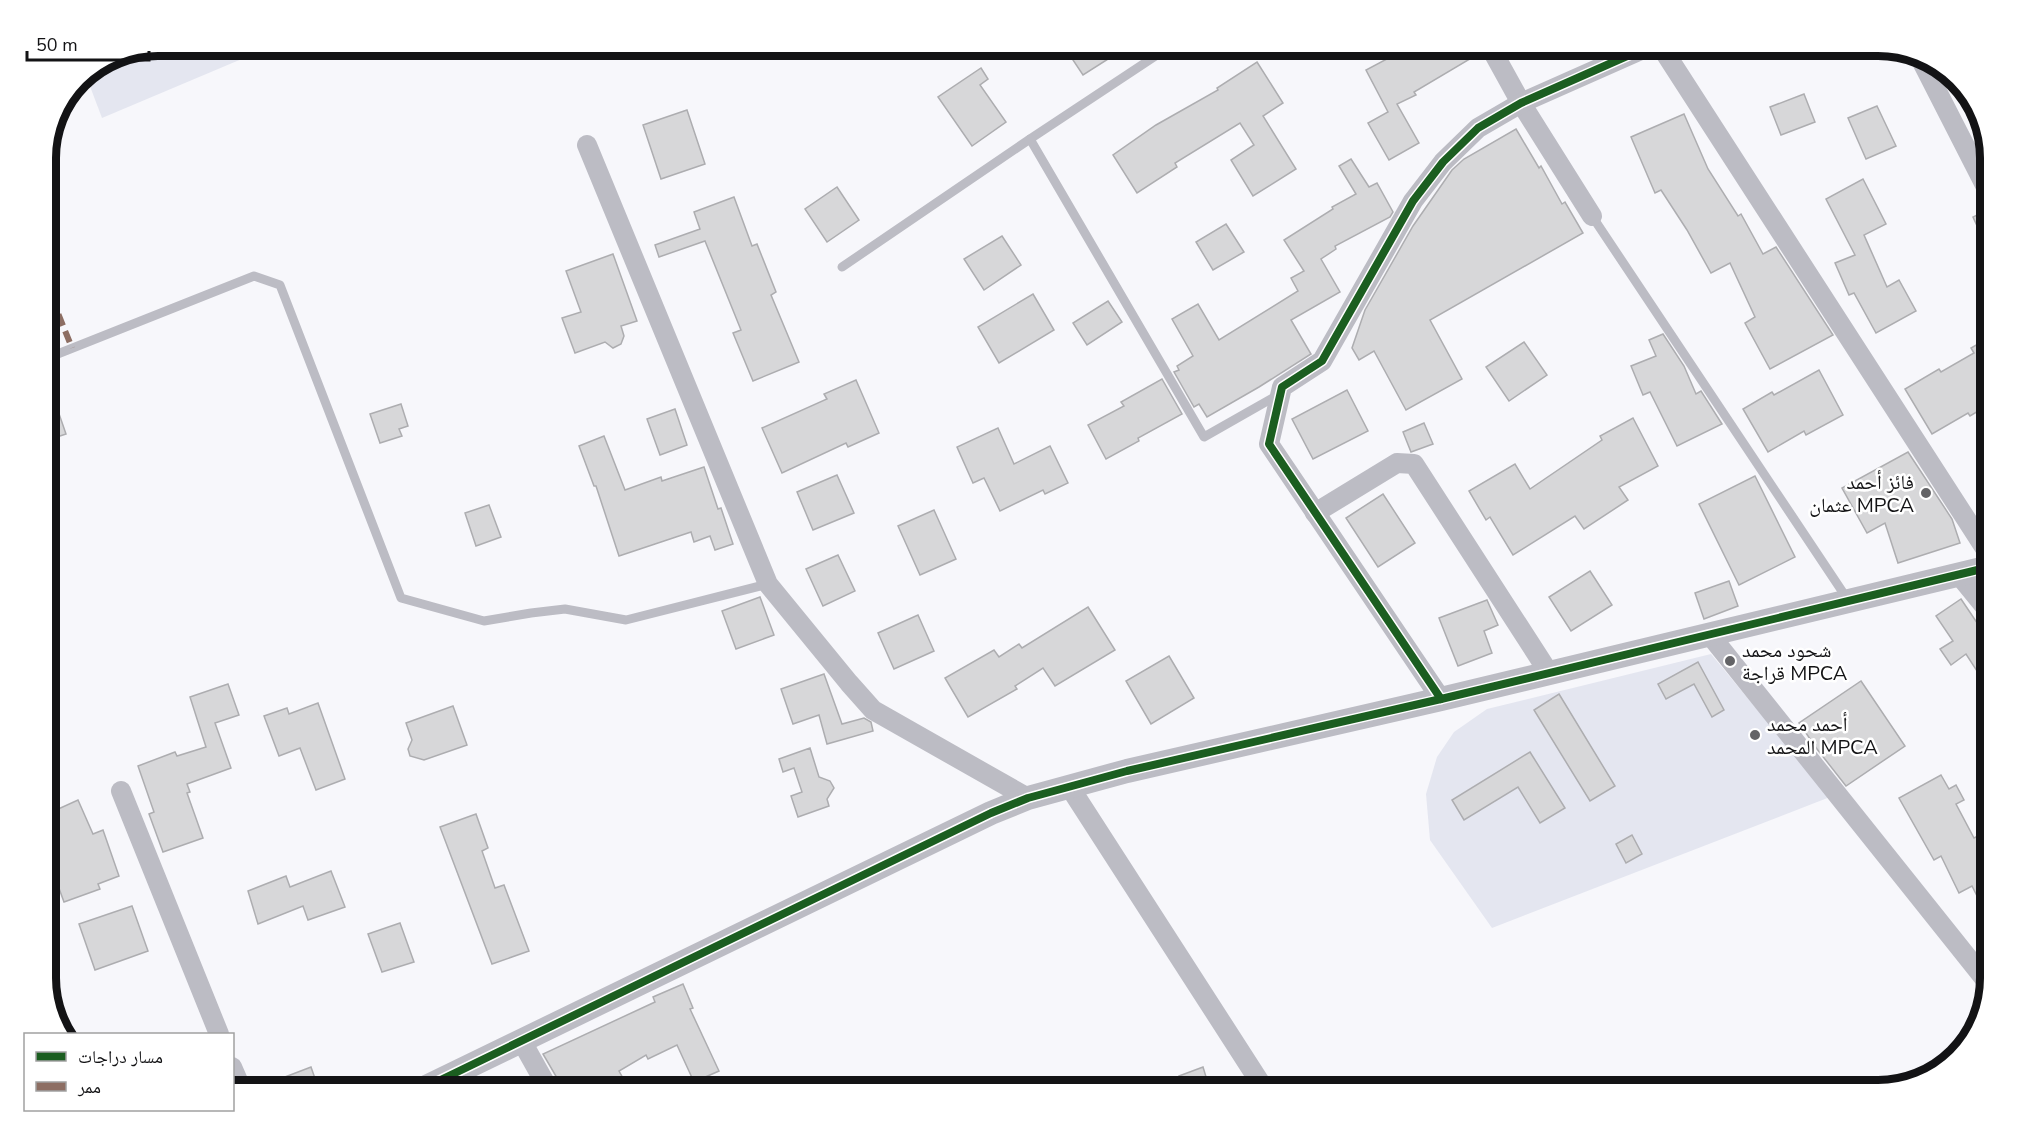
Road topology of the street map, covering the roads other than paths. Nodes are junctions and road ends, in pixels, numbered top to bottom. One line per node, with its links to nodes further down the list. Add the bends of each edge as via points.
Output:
1 (1155, 56): 7 (lane)
2 (1495, 56): 6 (street)
3 (1627, 56): 6 (street)
4 (1667, 56): 15 (street)
5 (1925, 67): 9 (street)
6 (1521, 103): 10 (street); 13 (street, via 1478,128 1443,162 1413,201 1322,361 1282,387)
7 (1030, 139): 11 (lane); 13 (lane, via 1204,437)
8 (587, 145): 18 (street)
9 (1979, 174)
10 (1592, 216): 20 (lane)
11 (842, 267)
12 (56, 355): 18 (lane, via 254,276 280,285 401,598 484,621 565,609 626,620)
13 (1280, 393): 14 (street, via 1269,444)
14 (1315, 513): 22 (street, via 1397,463 1414,464); 23 (street)
15 (1979, 540)
16 (1980, 570): 17 (street)
17 (1959, 575): 19 (street); 20 (street)
18 (768, 584): 26 (street, via 873,710)
19 (1980, 600)
20 (1850, 602): 21 (street)
21 (1710, 635): 22 (street); 27 (street)
22 (1549, 673): 23 (street)
23 (1441, 699): 24 (street)
24 (1069, 786): 26 (street); 32 (street)
25 (121, 791): 28 (street)
26 (1028, 798): 29 (street)
27 (1980, 972)
28 (218, 1033)
29 (521, 1040): 30 (street); 31 (street)
30 (440, 1080)
31 (543, 1080)
32 (1259, 1080)

